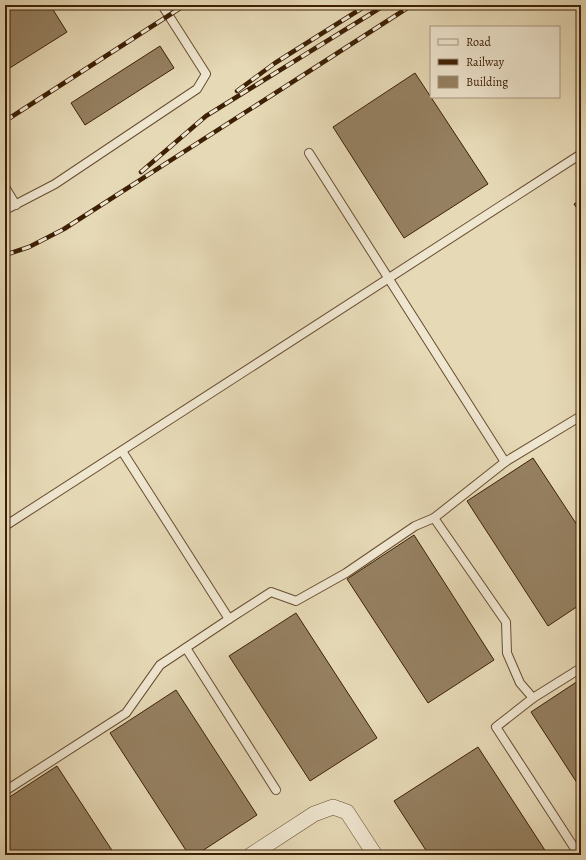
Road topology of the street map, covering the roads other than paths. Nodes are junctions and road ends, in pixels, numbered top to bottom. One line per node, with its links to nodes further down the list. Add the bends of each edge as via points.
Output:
1 (162, 5): 5 (lane, via 206,74 197,89 55,184)
2 (309, 153): 7 (lane)
3 (581, 154): 7 (lane)
4 (5, 186): 5 (lane)
5 (16, 205): 6 (lane)
6 (5, 210)
7 (388, 279): 9 (lane); 10 (lane)
8 (581, 416): 10 (lane)
9 (122, 451): 12 (lane); 13 (lane)
10 (505, 462): 11 (lane)
11 (434, 518): 13 (lane, via 415,526 346,573 296,601 271,592); 16 (lane, via 506,622 506,653 520,682)
12 (5, 526)
13 (228, 619): 14 (lane)
14 (186, 648): 17 (lane); 18 (lane, via 160,665 126,713)
15 (581, 668): 16 (lane)
16 (533, 698): 21 (lane, via 496,727)
17 (276, 790)
18 (5, 791)
19 (259, 853): 20 (street, via 314,814 333,807 347,812)
20 (375, 855)
21 (579, 855)

